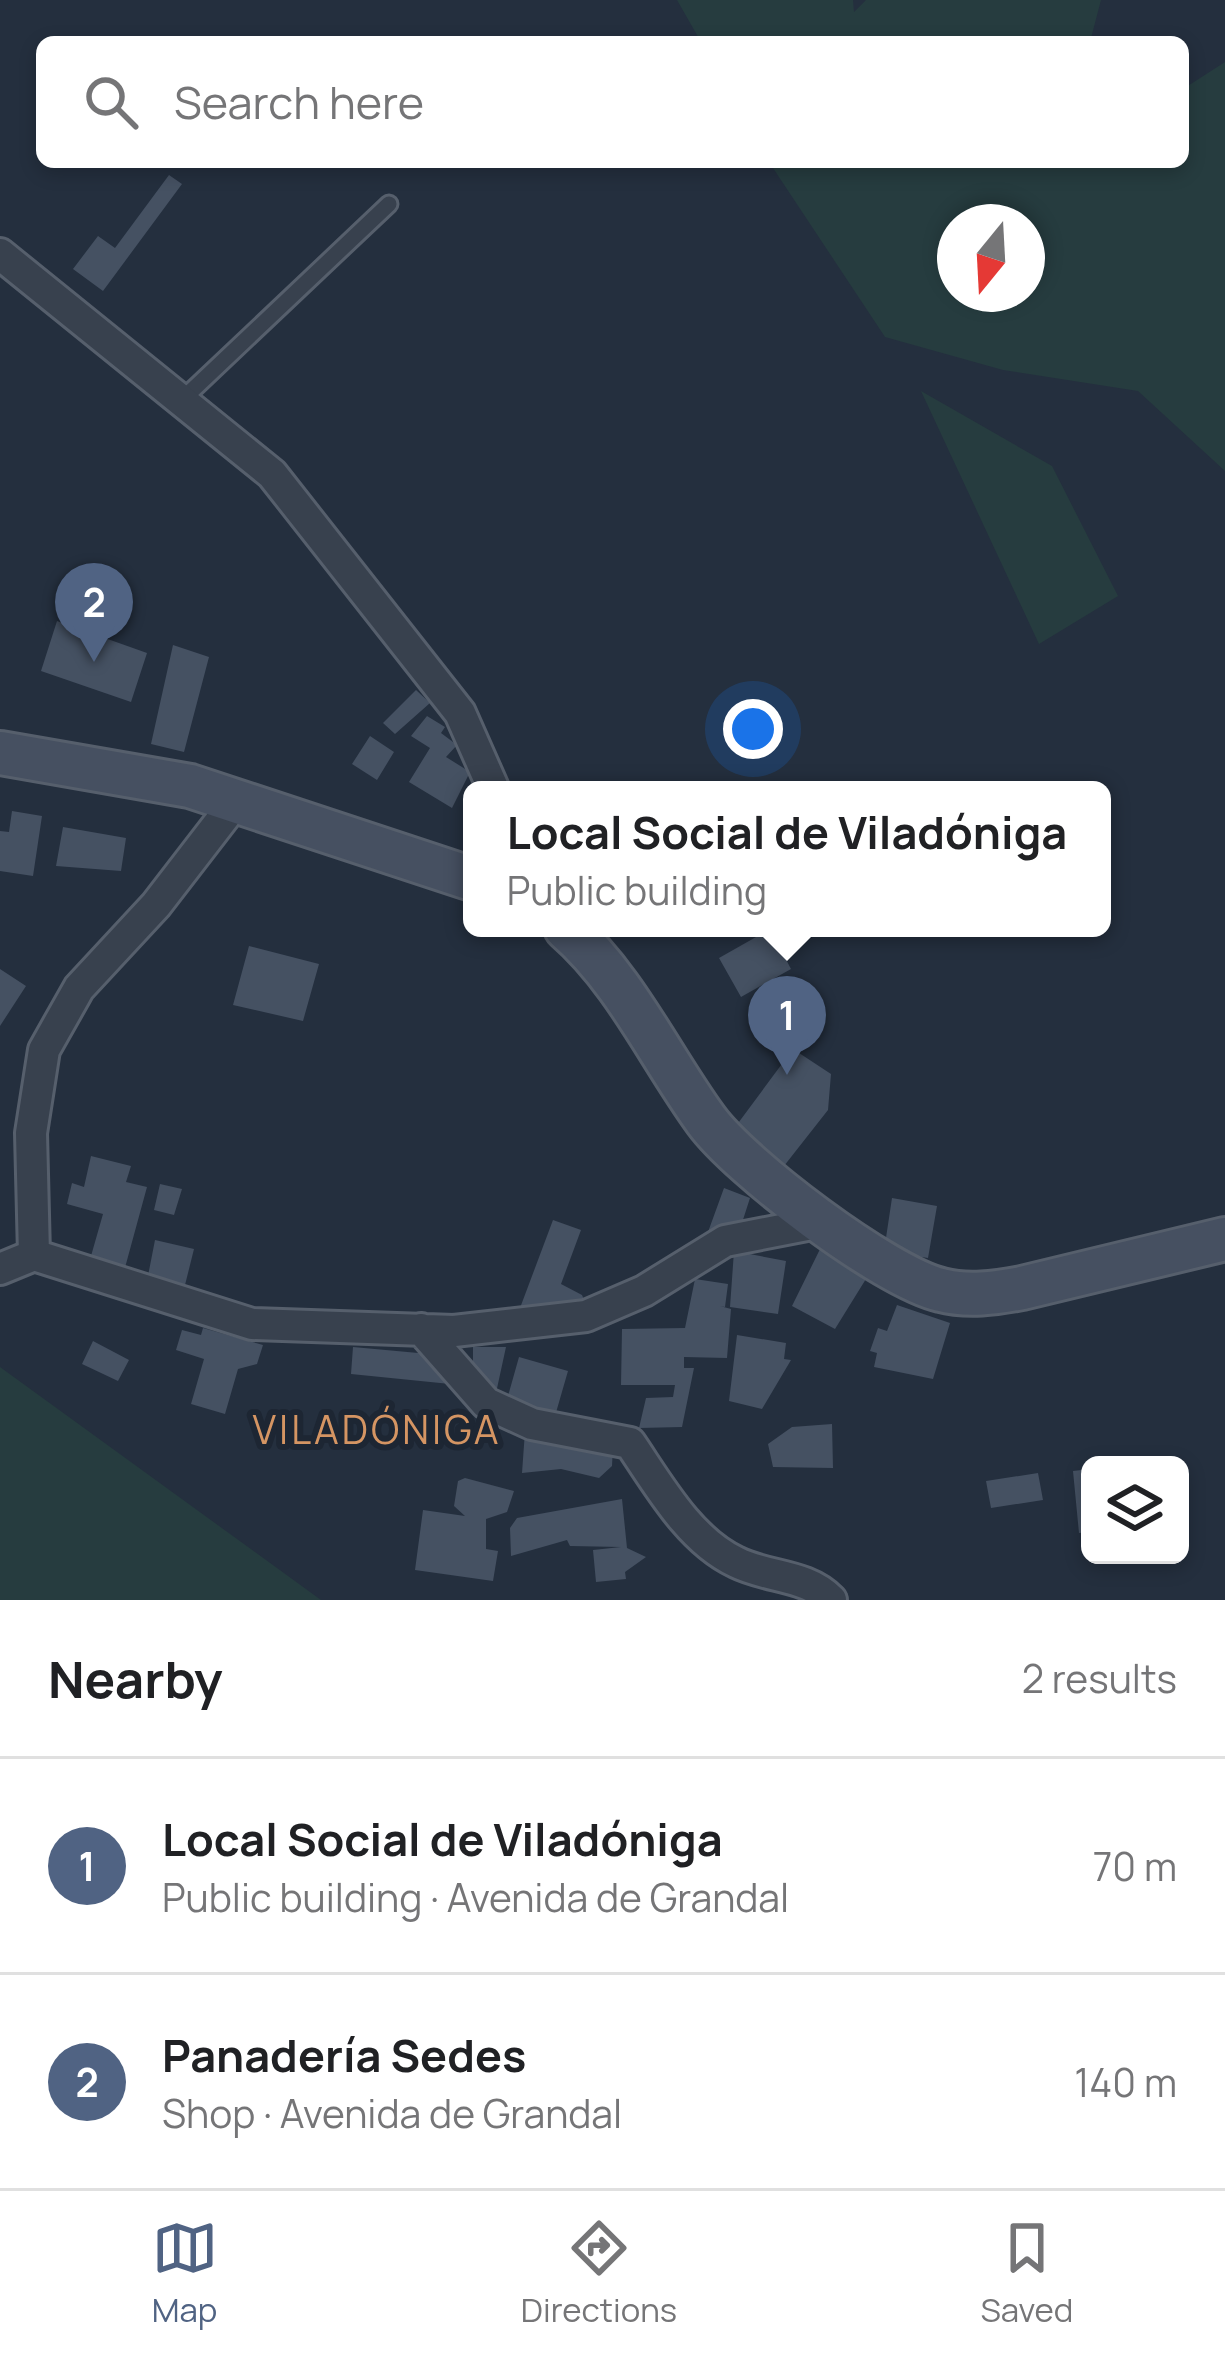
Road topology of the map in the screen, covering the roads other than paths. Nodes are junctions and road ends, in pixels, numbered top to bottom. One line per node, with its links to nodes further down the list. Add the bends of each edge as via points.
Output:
1 (389, 204): 3 (lane)
2 (0, 254): 3 (street)
3 (184, 398): 5 (street, via 272,474 387,616 460,713)
4 (0, 753): 6 (street)
5 (490, 781)
6 (237, 800): 7 (street); 11 (street, via 79,988 44,1050 31,1133)
7 (463, 876)
8 (574, 937): 9 (street, via 734,1154)
9 (822, 1222): 10 (street, via 909,1276 962,1294 1022,1288); 13 (street, via 725,1241 586,1316)
10 (1225, 1239)
11 (34, 1256): 12 (street); 13 (street, via 252,1324)
12 (0, 1269)
13 (421, 1329): 14 (street, via 486,1403 532,1424 630,1443 704,1541 735,1562 816,1586)
14 (831, 1600)

